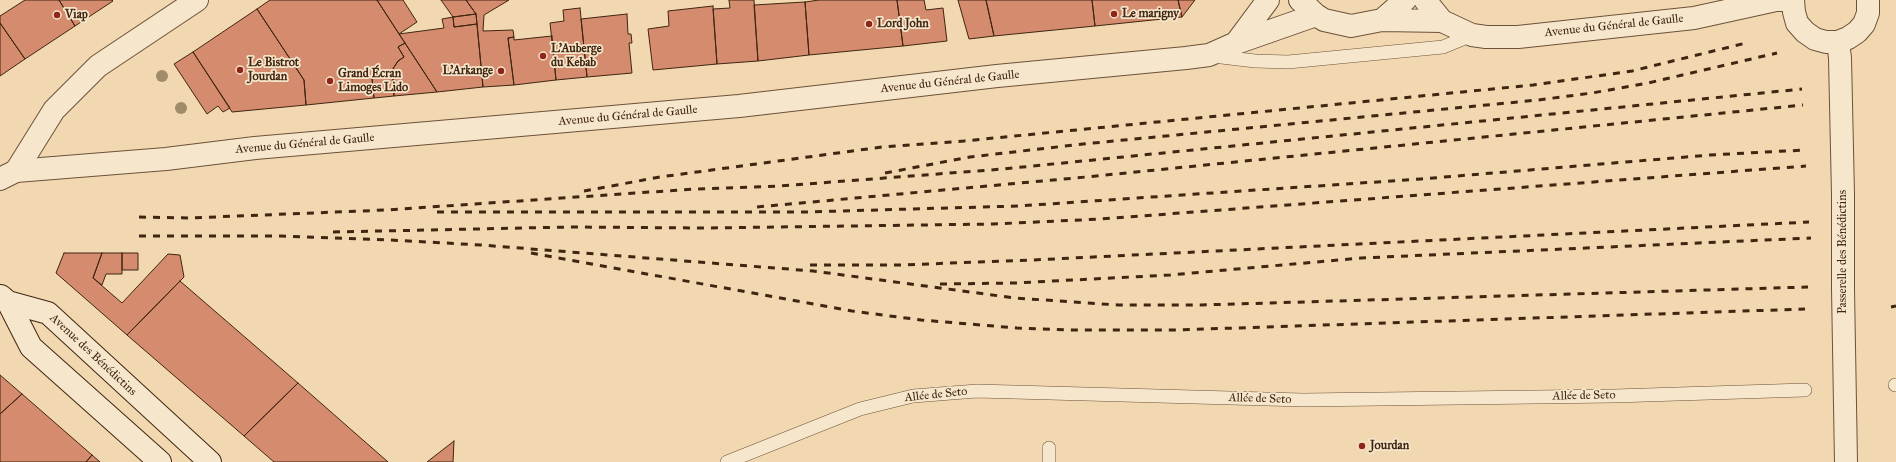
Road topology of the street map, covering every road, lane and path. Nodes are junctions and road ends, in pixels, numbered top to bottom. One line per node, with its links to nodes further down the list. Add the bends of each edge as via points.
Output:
1 (197, 0): 16 (street, via 98,66 54,110)
2 (1268, 0): 14 (street, Avenue du Général de Gaulle)
3 (1300, 0): 9 (street, Avenue du Général de Gaulle)
4 (1405, 0): 10 (street)
5 (1425, 0): 11 (street, Avenue du Général de Gaulle)
6 (1788, 0): 12 (street, Avenue du Général de Gaulle, via 1776,0 1694,18 1518,36)
7 (1793, 0): 13 (street, via 1797,23 1805,32 1815,39)
8 (1868, 0): 13 (street, via 1868,13 1864,24 1857,32)
9 (1316, 15): 10 (street, Avenue du Général de Gaulle, via 1333,23 1351,26); 14 (street, Avenue du Général de Gaulle)
10 (1382, 20): 11 (street, Avenue du Général de Gaulle)
11 (1442, 21): 12 (street, Avenue du Général de Gaulle)
12 (1472, 35): 15 (lane, via 1443,47 1288,62)
13 (1838, 42): 24 (street, Passerelle des Bénédictins, via 1843,195)
14 (1236, 43): 15 (street, Avenue du Général de Gaulle)
15 (1210, 55): 16 (street, Avenue du Général de Gaulle, via 997,76 740,106 255,148)
16 (8, 175)
17 (4, 299): 20 (street, Avenue des Bénédictins, via 31,347); 21 (street, Avenue des Bénédictins, via 48,313)
18 (1805, 390): 22 (lane, Allée de Seto, via 1614,396 1303,400 977,391 913,396 860,409)
19 (1050, 448): 23 (lane)
20 (160, 462)
21 (210, 462)
22 (727, 462)
23 (1050, 462)
24 (1846, 462)

